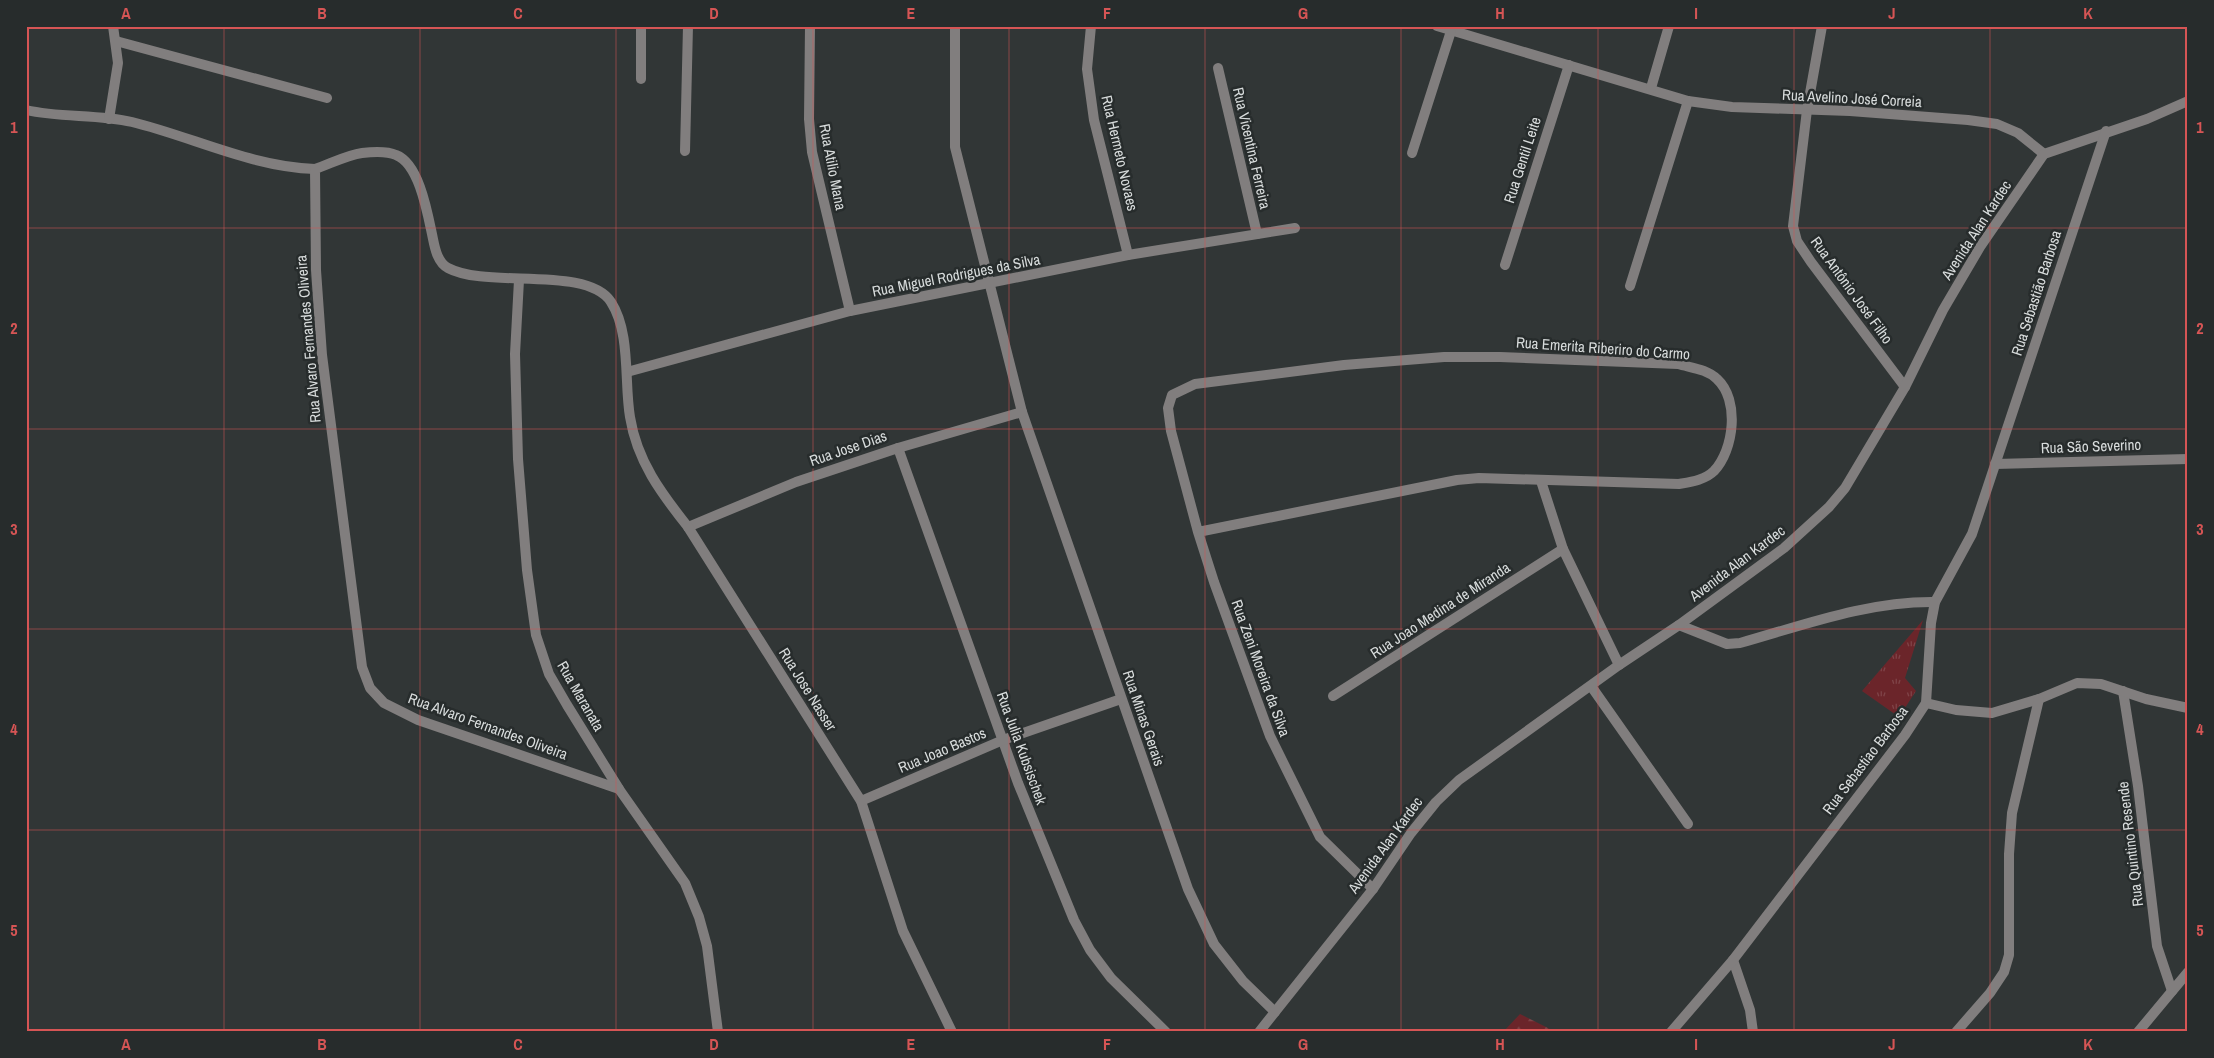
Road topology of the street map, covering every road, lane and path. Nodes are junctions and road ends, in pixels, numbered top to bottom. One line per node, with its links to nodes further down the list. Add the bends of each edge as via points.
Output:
1 (113, 26): 11 (street)
2 (641, 26): 14 (street)
3 (688, 26): 23 (street)
4 (810, 26): 34 (street, Rua Atilio Mana, via 812,152)
5 (955, 26): 32 (street, Rua Minas Gerais, via 955,147)
6 (1090, 26): 29 (street, Rua Hermeto Novaes, via 1088,68 1094,120)
7 (1437, 26): 10 (street, Rua Avelino José Correia)
8 (1669, 26): 15 (street)
9 (1822, 26): 20 (street, Rua Antônio José Filho)
10 (1451, 31): 12 (street, Rua Avelino José Correia); 24 (street)
11 (116, 41): 16 (street); 21 (street, via 118,62)
12 (1569, 65): 15 (street, Rua Avelino José Correia); 30 (street, Rua Gentil Leite)
13 (1218, 68): 28 (street, Rua Vicentina Ferreira)
14 (641, 78)
15 (1651, 88): 17 (street, Rua Avelino José Correia)
16 (327, 98)
17 (1688, 101): 20 (street, Rua Avelino José Correia, via 1732,107); 33 (street)
18 (2188, 101): 22 (street, via 2147,119)
19 (26, 110): 21 (street)
20 (1807, 110): 25 (street, Rua Avelino José Correia, via 1870,112 1997,124 2018,133); 36 (street, Rua Antônio José Filho, via 1794,234 1811,262)
21 (109, 118): 26 (street, via 263,162)
22 (2106, 131): 25 (street); 41 (street, Rua Sebastião Barbosa)
23 (685, 151)
24 (1412, 153)
25 (2044, 154): 36 (street, Avenida Alan Kardec, via 1980,247 1943,310)
26 (315, 169): 31 (street, via 360,153 396,155 408,163 416,177 440,261 460,273); 57 (street, Rua Alvaro Fernandes Oliveira, via 316,270 322,355 362,667 370,688 384,703 418,720)
27 (1295, 228): 28 (street, Rua Miguel Rodrigues da Silva)
28 (1257, 234): 29 (street, Rua Miguel Rodrigues da Silva)
29 (1128, 255): 32 (street, Rua Miguel Rodrigues da Silva)
30 (1505, 265)
31 (519, 280): 35 (street, via 567,282 602,292 610,300 620,322); 57 (street, Rua Maranata, via 515,354 518,459 536,635 548,674)
32 (988, 285): 34 (street, Rua Miguel Rodrigues da Silva); 37 (street, Rua Minas Gerais)
33 (1630, 286)
34 (850, 311): 35 (street, Rua Miguel Rodrigues da Silva)
35 (627, 372): 43 (street, Rua Jose Nasser, via 630,417 640,456 658,488)
36 (1905, 387): 47 (street, Avenida Alan Kardec, via 1845,488 1829,507 1784,548)
37 (1022, 412): 39 (street, Rua Jose Dias); 53 (street, Rua Minas Gerais)
38 (1170, 431): 42 (street, Rua Emerita Riberiro do Carmo, via 1168,408 1172,395 1195,384 1344,365 1444,357 1500,356 1678,364 1704,370 1718,379 1727,392 1732,410 1731,430 1723,457 1713,472 1698,481 1678,484); 44 (street, Rua Zeni Moreira da Silva)
39 (898, 448): 43 (street, Rua Jose Dias, via 796,482); 56 (street, Rua Julia Kubsischek)
40 (2188, 459): 41 (street, Rua São Severino)
41 (1995, 464): 46 (street, Rua Sebastiao Barbosa, via 1972,534)
42 (1542, 481): 44 (street, Rua Emerita Riberiro do Carmo, via 1458,480); 45 (street)
43 (688, 526): 58 (street, Rua Jose Nasser)
44 (1198, 532): 60 (street, Rua Zeni Moreira da Silva, via 1270,736 1305,812 1320,837)
45 (1563, 548): 48 (street); 51 (street, Rua Joao Medina de Miranda)
46 (1935, 602): 47 (street, via 1903,602 1858,609 1740,643 1727,644); 54 (street, Rua Sebastiao Barbosa)
47 (1679, 625): 48 (street, Avenida Alan Kardec)
48 (1618, 665): 49 (street, Avenida Alan Kardec)
49 (1590, 686): 59 (street); 60 (street, Avenida Alan Kardec, via 1459,780 1410,833)
50 (2123, 691): 52 (street, via 2101,684 2077,683); 55 (street, via 2146,700); 63 (street, Rua Quintino Resende, via 2157,946)
51 (1333, 696)
52 (2039, 699): 54 (street, via 1992,713 1965,712); 71 (street, via 2012,814 2008,854 2009,955 2004,972)
53 (1121, 700): 56 (street, Rua Joao Bastos); 64 (street, Rua Minas Gerais, via 1188,889 1214,944 1243,981)
54 (1926, 703): 61 (street, Rua Sebastiao Barbosa)
55 (2188, 708)
56 (1003, 740): 58 (street, Rua Joao Bastos); 67 (street, Rua Julia Kubsischek, via 1074,920 1090,950 1111,978)
57 (619, 789): 65 (street, Rua Maranata, via 685,882 707,946)
58 (861, 801): 66 (street, Rua Jose Nasser, via 904,932)
59 (1688, 824)
60 (1373, 889): 64 (street, Avenida Alan Kardec)
61 (1733, 960): 69 (street, Rua Sebastiao Barbosa); 70 (street, via 1750,1010)
62 (2188, 972): 63 (street)
63 (2172, 991): 72 (street)
64 (1275, 1012): 68 (street, Avenida Alan Kardec)
65 (718, 1032)
66 (952, 1032)
67 (1166, 1032)
68 (1260, 1032)
69 (1671, 1032)
70 (1753, 1032)
71 (1956, 1032)
72 (2138, 1032)

